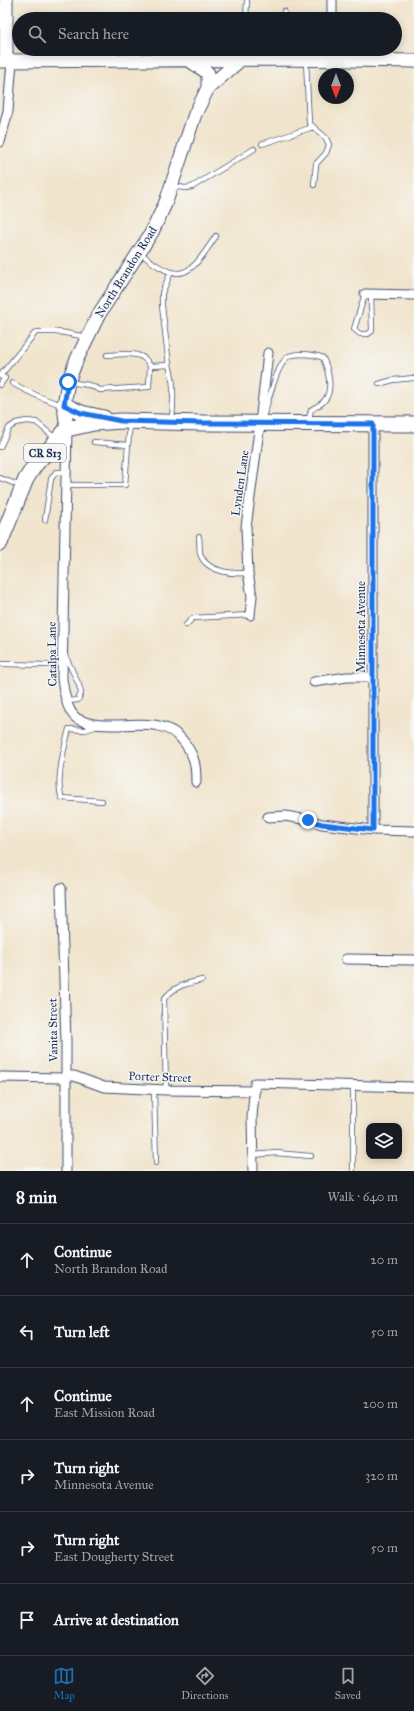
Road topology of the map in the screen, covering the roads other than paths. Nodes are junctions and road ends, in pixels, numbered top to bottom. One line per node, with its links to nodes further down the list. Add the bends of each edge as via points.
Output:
1 (6, 0): 12 (street)
2 (246, 0): 4 (lane)
3 (332, 0): 5 (street)
4 (246, 12)
5 (332, 12)
6 (244, 56): 10 (street); 14 (street, North Brandon Road)
7 (290, 56): 11 (street)
8 (326, 56): 11 (street)
9 (345, 56): 13 (street)
10 (189, 60): 12 (street); 14 (street, via 208,73)
11 (306, 60): 15 (lane, via 308,117)
12 (6, 61): 16 (street, via 8,111)
13 (414, 61)
14 (208, 88): 20 (street, North Brandon Road, via 194,114)
15 (313, 127): 17 (lane); 19 (lane, via 319,130 329,145 326,153 316,164)
16 (0, 142)
17 (262, 144)
18 (254, 149): 20 (lane, via 192,187)
19 (314, 185)
20 (170, 186): 22 (street, North Brandon Road, via 166,202 152,232)
21 (216, 236): 23 (lane, via 194,267 185,273)
22 (139, 252): 23 (lane, via 158,267); 26 (street, North Brandon Road, via 99,314)
23 (171, 272): 29 (lane, via 162,293)
24 (368, 294): 24 (lane, via 354,329 360,334 372,331); 25 (street)
25 (414, 295)
26 (88, 337): 31 (lane, via 60,332 36,332); 33 (street, North Brandon Road)
27 (268, 354): 40 (street, Lynden Lane)
28 (107, 355): 30 (lane, via 143,356)
29 (169, 365): 30 (lane); 39 (lane, via 174,394)
30 (150, 366): 33 (lane, via 149,387 100,390 89,385)
31 (0, 376): 36 (lane, via 5,378)
32 (414, 378): 35 (lane)
33 (68, 382): 37 (street, North Brandon Road)
34 (12, 383): 37 (lane, via 31,394)
35 (379, 384)
36 (0, 385)
37 (64, 405): 38 (main road, via 81,413); 44 (street, North Brandon Road)
38 (126, 421): 39 (main road, CR S13); 44 (main road, CR S13, via 94,423); 46 (lane)
39 (172, 422): 40 (main road, CR S13)
40 (262, 423): 41 (main road, CR S13); 41 (lane, via 283,363 288,357 298,354 318,355 323,358 329,372 328,395 311,410); 55 (street, Lynden Lane, via 246,527)
41 (308, 424): 42 (main road, CR S13)
42 (373, 424): 43 (main road, CR S13); 61 (street, Minnesota Avenue)
43 (414, 424)
44 (62, 434): 47 (lane, via 36,422 16,423 9,428); 48 (street, Catalpa Lane); 51 (main road, CR S13, via 35,465)
45 (94, 442): 46 (lane)
46 (128, 445): 50 (lane, via 125,485)
47 (0, 447)
48 (65, 472): 50 (street, Catalpa Lane); 52 (lane, via 56,472 51,479)
49 (0, 478): 51 (lane)
50 (65, 485): 58 (street, Catalpa Lane)
51 (22, 487): 54 (main road, CR S13)
52 (44, 520)
53 (200, 537): 55 (lane, via 200,554 212,567 234,574)
54 (0, 543)
55 (248, 573): 56 (street, Lynden Lane, via 252,596)
56 (250, 615): 57 (lane, via 193,618)
57 (186, 625)
58 (63, 651): 63 (street, Catalpa Lane, via 62,679); 63 (lane, via 81,693 78,700)
59 (0, 664): 60 (lane)
60 (50, 664)
61 (372, 677): 62 (street, via 347,677); 68 (street, Minnesota Avenue)
62 (314, 682)
63 (67, 701): 64 (street, Catalpa Lane, via 73,714 80,720)
64 (100, 726): 65 (street, Catalpa Lane, via 140,724 165,728 179,736 192,754 196,767); 66 (lane, via 91,729 69,729 60,794 62,798)
65 (196, 782)
66 (102, 801)
67 (268, 817): 68 (street, via 285,816 322,824)
68 (373, 830): 69 (street)
69 (414, 830)
70 (61, 888): 74 (street, Vanita Street)
71 (346, 959): 72 (street)
72 (414, 960)
73 (202, 980): 80 (lane, via 177,988 164,999)
74 (65, 1077): 75 (street, Porter Street); 79 (street, Porter Street, via 74,1076 104,1087); 84 (street, Vanita Street)
75 (0, 1078)
76 (353, 1086): 77 (street, Porter Street); 78 (street, Porter Street); 86 (lane)
77 (255, 1087): 80 (street, Porter Street); 81 (street, via 252,1117)
78 (414, 1087)
79 (154, 1090): 80 (street, Porter Street); 83 (lane)
80 (166, 1090)
81 (253, 1155): 82 (lane, via 276,1153); 85 (street)
82 (311, 1156)
83 (156, 1163)
84 (66, 1171)
85 (253, 1171)
86 (353, 1171)

